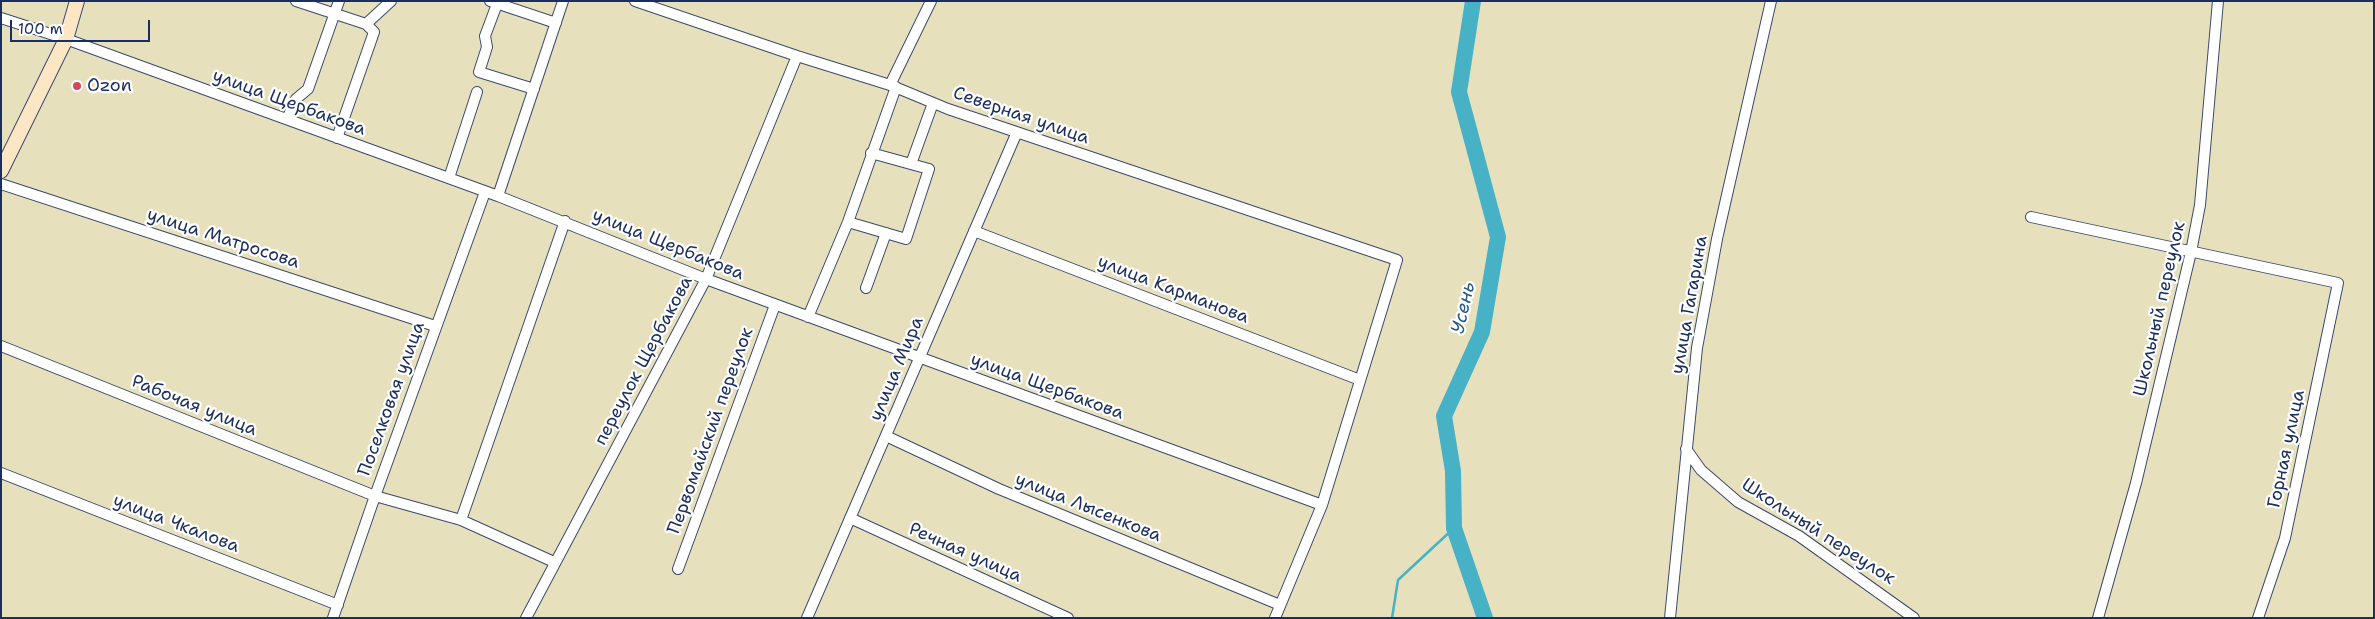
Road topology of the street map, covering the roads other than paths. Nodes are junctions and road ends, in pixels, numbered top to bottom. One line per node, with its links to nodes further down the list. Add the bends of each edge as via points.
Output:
1 (77, 1): 15 (street)
2 (296, 1): 11 (street)
3 (339, 1): 11 (street)
4 (391, 1): 14 (street)
5 (563, 1): 13 (street)
6 (635, 1): 16 (street, Северная улица)
7 (931, 1): 17 (street)
8 (1771, 1): 46 (street, улица Гагарина, via 1717,239 1697,348)
9 (2218, 1): 36 (street, Школьный переулок, via 2200,205)
10 (494, 2): 13 (street); 18 (street, via 485,36 487,47 479,72)
11 (335, 14): 14 (street); 21 (street, via 308,89 296,99)
12 (1, 18): 15 (street, улица Щербакова)
13 (556, 23): 18 (street)
14 (366, 24): 23 (street, via 374,32)
15 (66, 39): 21 (street, улица Щербакова); 26 (street)
16 (797, 56): 17 (street, Северная улица); 37 (street, переулок Щербакова)
17 (893, 86): 20 (street, Северная улица); 24 (street)
18 (534, 89): 30 (street)
19 (477, 92): 27 (street)
20 (934, 103): 22 (street, Северная улица); 25 (street)
21 (287, 119): 23 (street, улица Щербакова)
22 (1017, 132): 34 (street, улица Мира); 44 (street, Северная улица, via 1396,260)
23 (337, 138): 27 (street, улица Щербакова)
24 (871, 153): 25 (street); 33 (street)
25 (911, 164): 35 (street, via 929,169 906,239)
26 (1, 171)
27 (448, 178): 29 (street, улица Щербакова)
28 (1, 184): 41 (street, улица Матросова)
29 (485, 192): 30 (street, улица Щербакова); 41 (street, Поселковая улица)
30 (498, 196): 32 (street, улица Щербакова)
31 (2031, 216): 36 (street)
32 (565, 221): 37 (street, улица Щербакова); 51 (street)
33 (848, 222): 35 (street); 40 (street)
34 (974, 231): 43 (street, улица Мира); 44 (street, улица Карманова)
35 (886, 233): 38 (street)
36 (2191, 252): 63 (street, Школьный переулок, via 2136,483); 64 (street, Горная улица, via 2338,283 2285,538)
37 (706, 279): 39 (street, улица Щербакова); 52 (street, переулок Щербакова)
38 (866, 288)
39 (774, 304): 40 (street, улица Щербакова); 53 (street, Первомайский переулок)
40 (808, 317): 43 (street, улица Щербакова)
41 (436, 326): 48 (street, Поселковая улица)
42 (1, 346): 48 (street, Рабочая улица)
43 (918, 357): 45 (street, улица Мира); 49 (street, улица Щербакова)
44 (1360, 380): 49 (street)
45 (886, 436): 50 (street, улица Мира); 55 (street, улица Лысенкова, via 1000,489)
46 (1686, 449): 61 (street, улица Гагарина); 62 (street, Школьный переулок, via 1701,470 1738,502 1799,536)
47 (1, 473): 54 (street, улица Чкалова)
48 (375, 496): 51 (street, Рабочая улица); 54 (street, Поселковая улица)
49 (1322, 505): 55 (street)
50 (850, 518): 58 (street, улица Мира); 59 (street, Речная улица)
51 (461, 520): 52 (street, Рабочая улица)
52 (554, 562): 57 (street, переулок Щербакова)
53 (678, 569)
54 (338, 605): 56 (street, Поселковая улица)
55 (1280, 605): 60 (street)
56 (333, 618)
57 (526, 618)
58 (807, 618)
59 (1068, 618)
60 (1275, 618)
61 (1670, 618)
62 (1914, 618)
63 (2098, 618)
64 (2258, 618)

